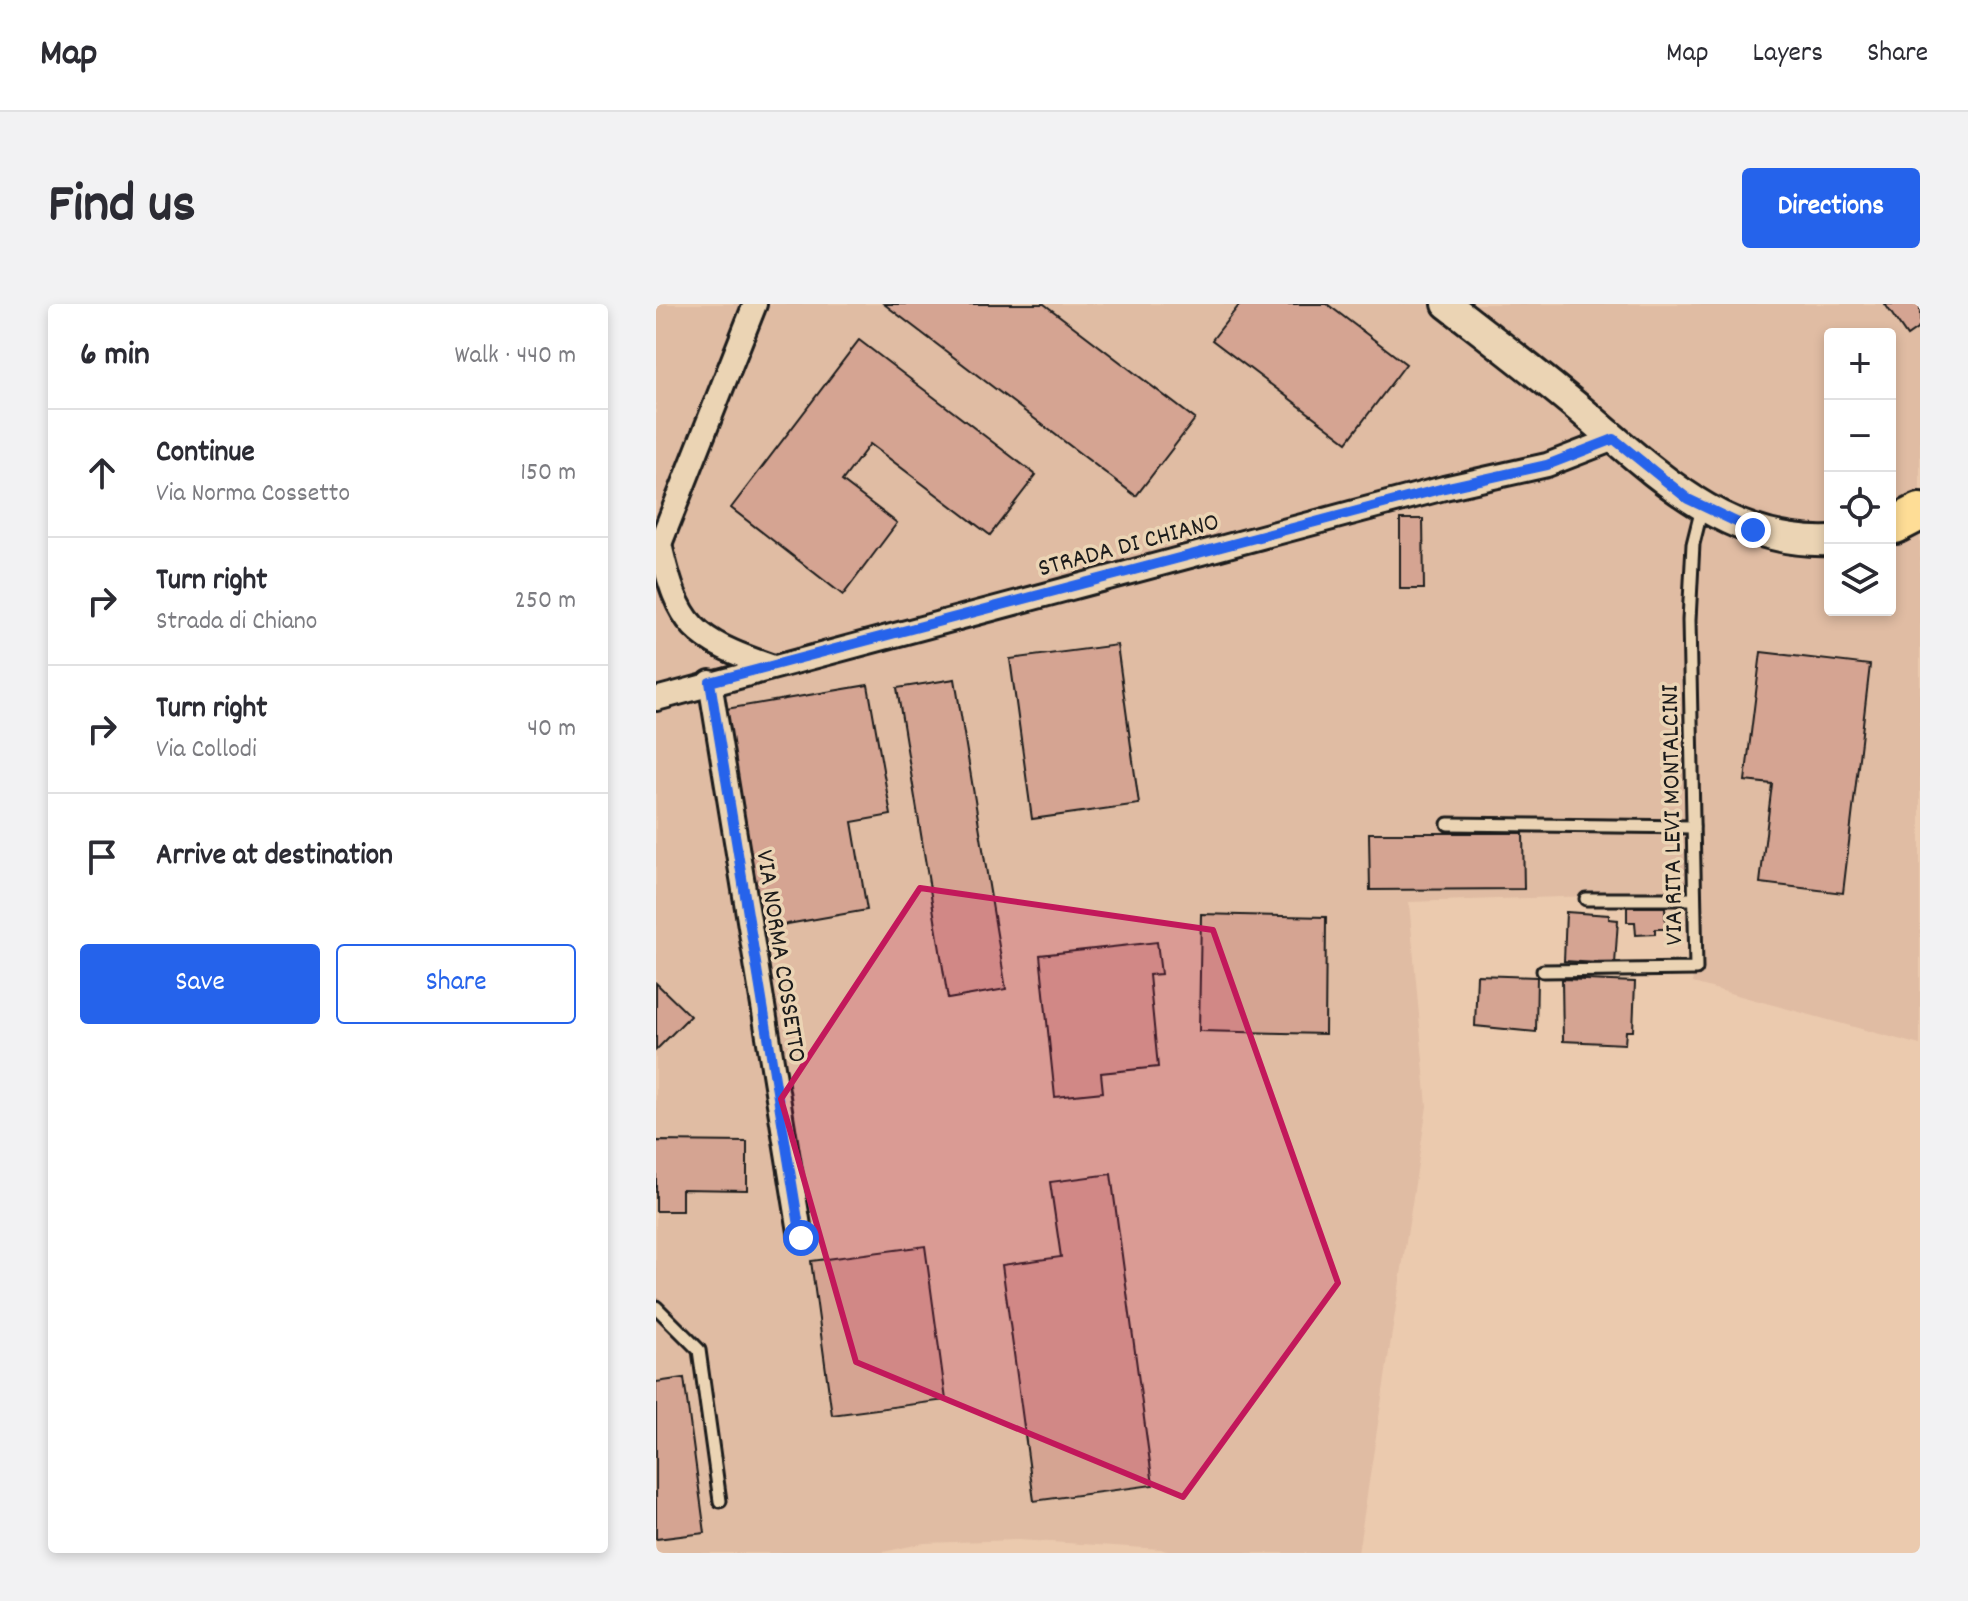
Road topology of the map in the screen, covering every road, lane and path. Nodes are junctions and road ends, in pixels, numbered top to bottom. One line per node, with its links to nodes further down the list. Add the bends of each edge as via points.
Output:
1 (755, 304): 6 (street)
2 (1447, 304): 3 (street)
3 (1614, 439): 4 (street); 7 (street, STRADA DI CHIANO, via 1532,469)
4 (1702, 508): 5 (street, via 1766,534); 11 (lane, VIA RITA LEVI MONTALCINI, via 1694,535 1689,612)
5 (1824, 540)
6 (658, 549): 7 (street, via 672,597 695,632)
7 (773, 667): 8 (street, STRADA DI CHIANO)
8 (710, 682): 9 (street, STRADA DI CHIANO); 15 (street, VIA NORMA COSSETTO)
9 (656, 699)
10 (1448, 824): 11 (lane)
11 (1693, 827): 13 (lane, VIA RITA LEVI MONTALCINI)
12 (1586, 899): 13 (lane)
13 (1694, 899): 14 (lane, VIA RITA LEVI MONTALCINI, via 1696,969)
14 (1543, 971)
15 (801, 1238)
16 (656, 1307): 17 (lane, via 699,1350)
17 (720, 1501)

